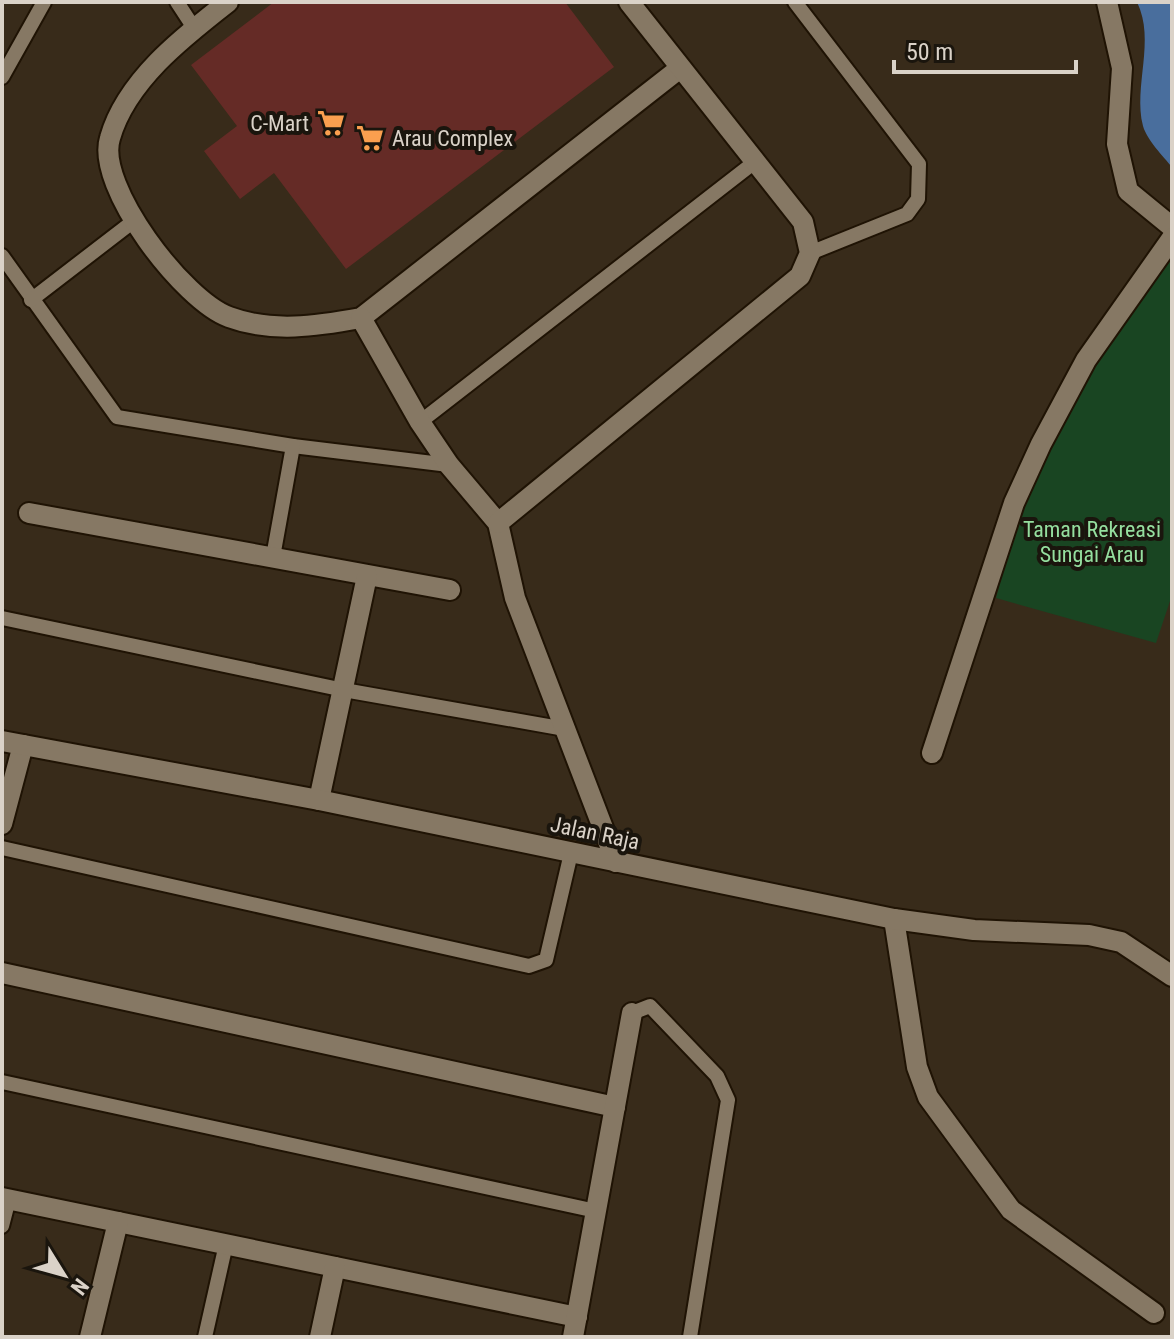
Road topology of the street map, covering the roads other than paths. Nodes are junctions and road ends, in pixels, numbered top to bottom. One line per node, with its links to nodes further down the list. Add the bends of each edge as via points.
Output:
1 (44, 2): 9 (lane)
2 (177, 2): 7 (lane)
3 (228, 2): 7 (street)
4 (629, 2): 8 (street)
5 (795, 2): 14 (lane, via 919,164 918,199 907,214)
6 (1107, 2): 12 (street, via 1122,68 1117,144 1128,191)
7 (194, 28): 11 (street, via 138,85 108,140 111,171)
8 (679, 69): 10 (street); 17 (street)
9 (2, 77)
10 (756, 161): 14 (street, via 803,222); 18 (lane)
11 (135, 220): 16 (lane); 17 (street, via 172,274 228,317 298,329)
12 (1172, 227)
13 (1172, 238): 31 (street, via 1086,360 1041,444 1014,503)
14 (810, 253): 22 (street, via 800,276)
15 (2, 256): 16 (lane)
16 (31, 300): 19 (lane, via 117,417)
17 (361, 318): 18 (street)
18 (420, 422): 20 (street)
19 (293, 446): 20 (lane); 23 (lane)
20 (449, 465): 22 (street)
21 (29, 513): 23 (street)
22 (498, 523): 28 (street, via 515,598)
23 (273, 557): 24 (street)
24 (367, 576): 25 (street); 27 (street)
25 (450, 590)
26 (2, 618): 27 (lane)
27 (344, 690): 28 (lane); 32 (street)
28 (565, 729): 36 (street)
29 (2, 741): 30 (street, Jalan Raja)
30 (23, 745): 32 (street, Jalan Raja); 33 (street)
31 (932, 753)
32 (319, 800): 35 (street, Jalan Raja)
33 (2, 824)
34 (2, 848): 35 (lane, via 529,966 546,960)
35 (571, 853): 36 (street, Jalan Raja)
36 (616, 862): 37 (street, Jalan Raja)
37 (894, 919): 39 (street, Jalan Raja, via 974,930 1089,935 1121,942); 49 (street, via 917,1067 928,1097 1011,1210)
38 (2, 973): 42 (street)
39 (1172, 976)
40 (632, 1013): 42 (street); 54 (lane, via 650,1006 717,1076 728,1100)
41 (2, 1082): 44 (lane)
42 (615, 1107): 44 (street)
43 (5, 1199): 45 (street); 46 (lane)
44 (596, 1211): 50 (street)
45 (118, 1222): 47 (street); 51 (street)
46 (2, 1226)
47 (226, 1244): 48 (street); 52 (lane)
48 (335, 1267): 50 (street); 53 (street)
49 (1154, 1313)
50 (575, 1327)
51 (90, 1337)
52 (205, 1337)
53 (320, 1337)
54 (690, 1337)

